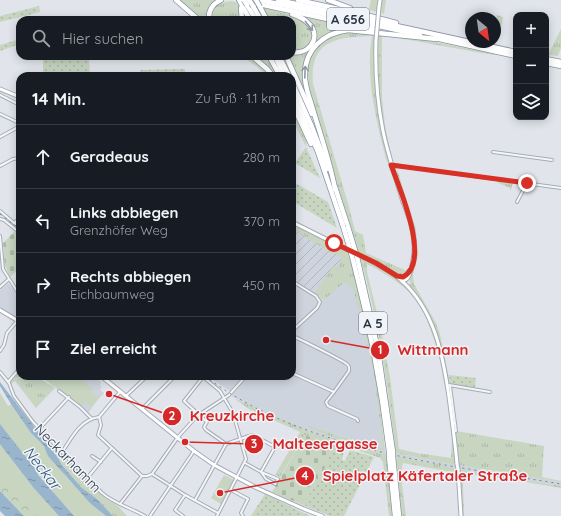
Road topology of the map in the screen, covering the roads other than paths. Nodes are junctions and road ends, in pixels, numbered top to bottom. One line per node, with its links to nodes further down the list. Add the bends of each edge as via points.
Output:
1 (176, 0): 12 (highway)
2 (221, 0): 13 (highway, via 211,7)
3 (256, 0): 18 (highway, bridge)
4 (260, 0): 23 (highway, A 656)
5 (278, 0): 21 (highway, A 656)
6 (298, 0): 11 (highway)
7 (328, 0): 11 (highway)
8 (380, 0): 60 (main road, bridge, via 376,40 378,102)
9 (242, 1): 10 (highway); 14 (highway); 15 (highway); 16 (highway); 17 (highway, bridge, via 253,6)
10 (275, 8): 19 (highway, one-way to 19); 22 (highway, A 656)
11 (366, 15): 21 (highway)
12 (194, 16)
13 (209, 16)
14 (242, 16)
15 (248, 16)
16 (253, 16)
17 (258, 16)
18 (265, 16)
19 (294, 16)
20 (296, 17): 25 (highway, one-way to 25, via 304,20 313,30 310,47)
21 (409, 29): 24 (highway, A 656)
22 (394, 34): 23 (highway, A 656); 55 (highway, A 656, one-way to 22, via 305,75 308,58 314,48 326,36 340,31)
23 (437, 39): 26 (highway, A 656)
24 (513, 51)
25 (296, 52)
26 (513, 55)
27 (257, 60): 36 (highway)
28 (271, 60): 37 (highway)
29 (277, 60): 38 (highway)
30 (281, 60): 39 (highway)
31 (288, 60): 40 (highway)
32 (549, 60): 33 (highway)
33 (561, 62)
34 (549, 64): 35 (highway)
35 (561, 66)
36 (270, 72)
37 (278, 72)
38 (282, 72)
39 (287, 72)
40 (293, 72)
41 (296, 79): 55 (highway)
42 (0, 88): 45 (main road)
43 (296, 91): 64 (highway, A 5)
44 (0, 95): 47 (street)
45 (16, 96)
46 (296, 102): 61 (highway, A 5)
47 (16, 103)
48 (296, 112): 51 (highway, A 5)
49 (296, 113): 51 (highway, A 5)
50 (0, 114): 52 (street)
51 (299, 118): 61 (highway, A 5)
52 (16, 122)
53 (16, 128): 54 (street)
54 (0, 137)
55 (322, 138): 64 (highway)
56 (493, 152): 58 (street)
57 (16, 159): 59 (street)
58 (552, 160)
59 (0, 166)
60 (393, 166): 62 (street); 75 (main road, via 413,232 414,250)
61 (324, 171): 70 (highway, A 5)
62 (527, 183): 63 (street); 65 (street)
63 (561, 188)
64 (336, 189): 70 (highway, A 5)
65 (517, 202)
66 (0, 211): 68 (street)
67 (0, 219): 71 (street)
68 (14, 223)
69 (296, 224): 74 (main road)
70 (346, 226): 119 (highway, A 5, bridge, via 378,350)
71 (16, 230)
72 (0, 236): 73 (street)
73 (1, 265): 76 (street)
74 (397, 276): 75 (main road); 77 (main road)
75 (407, 276): 77 (main road); 81 (main road)
76 (9, 279): 79 (street); 80 (street)
77 (402, 281): 81 (main road)
78 (296, 284): 85 (street, via 316,296 320,302)
79 (0, 287)
80 (16, 290)
81 (412, 290): 98 (main road, via 435,331)
82 (0, 310): 83 (main road)
83 (16, 319)
84 (16, 322): 87 (street, via 6,335)
85 (296, 327)
86 (296, 338): 101 (street, via 348,366 349,371)
87 (0, 351)
88 (0, 372): 97 (street, Neckarhamm)
89 (16, 373): 97 (street)
90 (296, 376): 101 (street)
91 (106, 380): 100 (main road)
92 (143, 380): 103 (street)
93 (171, 380): 106 (street)
94 (199, 380): 107 (street, via 184,401)
95 (207, 380): 105 (street)
96 (242, 380): 105 (street)
97 (8, 382): 111 (street, Neckarhamm, via 14,396)
98 (448, 385): 102 (street); 112 (street); 142 (main road, bridge)
99 (59, 391): 104 (street)
100 (120, 391): 103 (main road); 108 (street)
101 (334, 392): 110 (street, via 326,402 328,406)
102 (490, 392)
103 (126, 396): 106 (main road)
104 (69, 398): 109 (street); 111 (street)
105 (224, 398): 107 (street); 114 (street, via 233,414)
106 (142, 409): 113 (main road)
107 (199, 414): 113 (street); 115 (street, via 207,422 204,427 206,430)
108 (99, 417): 109 (street); 116 (street, via 101,425 98,435)
109 (91, 418): 117 (street, via 75,432)
110 (358, 421)
111 (39, 429): 117 (street, Neckarhamm)
112 (456, 431)
113 (178, 437): 118 (main road); 125 (street)
114 (240, 438): 115 (street); 122 (street); 124 (street, via 253,435 275,447)
115 (226, 444): 123 (street)
116 (111, 448): 121 (street); 126 (street)
117 (63, 451): 127 (street, Neckarhamm)
118 (194, 451): 123 (main road); 129 (street)
119 (391, 454): 140 (highway, A 5); 141 (highway, A 5)
120 (92, 456): 121 (street)
121 (101, 462): 127 (street)
122 (245, 463): 124 (street); 128 (street)
123 (214, 466): 128 (main road); 132 (street)
124 (262, 472): 124 (street, via 266,479 275,484 278,479)
125 (152, 474): 126 (street); 129 (street)
126 (142, 476): 133 (street)
127 (88, 477): 133 (street, Neckarhamm, via 108,499)
128 (237, 478): 130 (street); 139 (main road)
129 (170, 485): 131 (street); 136 (street)
130 (231, 490): 134 (street); 138 (street, via 248,499 241,513)
131 (186, 495): 132 (street); 137 (street, via 175,510)
132 (195, 500): 134 (street)
133 (120, 504): 135 (street, Neckarhamm)
134 (218, 515)
135 (145, 516)
136 (150, 516)
137 (183, 516)
138 (243, 516)
139 (321, 516)
140 (395, 516)
141 (399, 516)
142 (461, 516)

